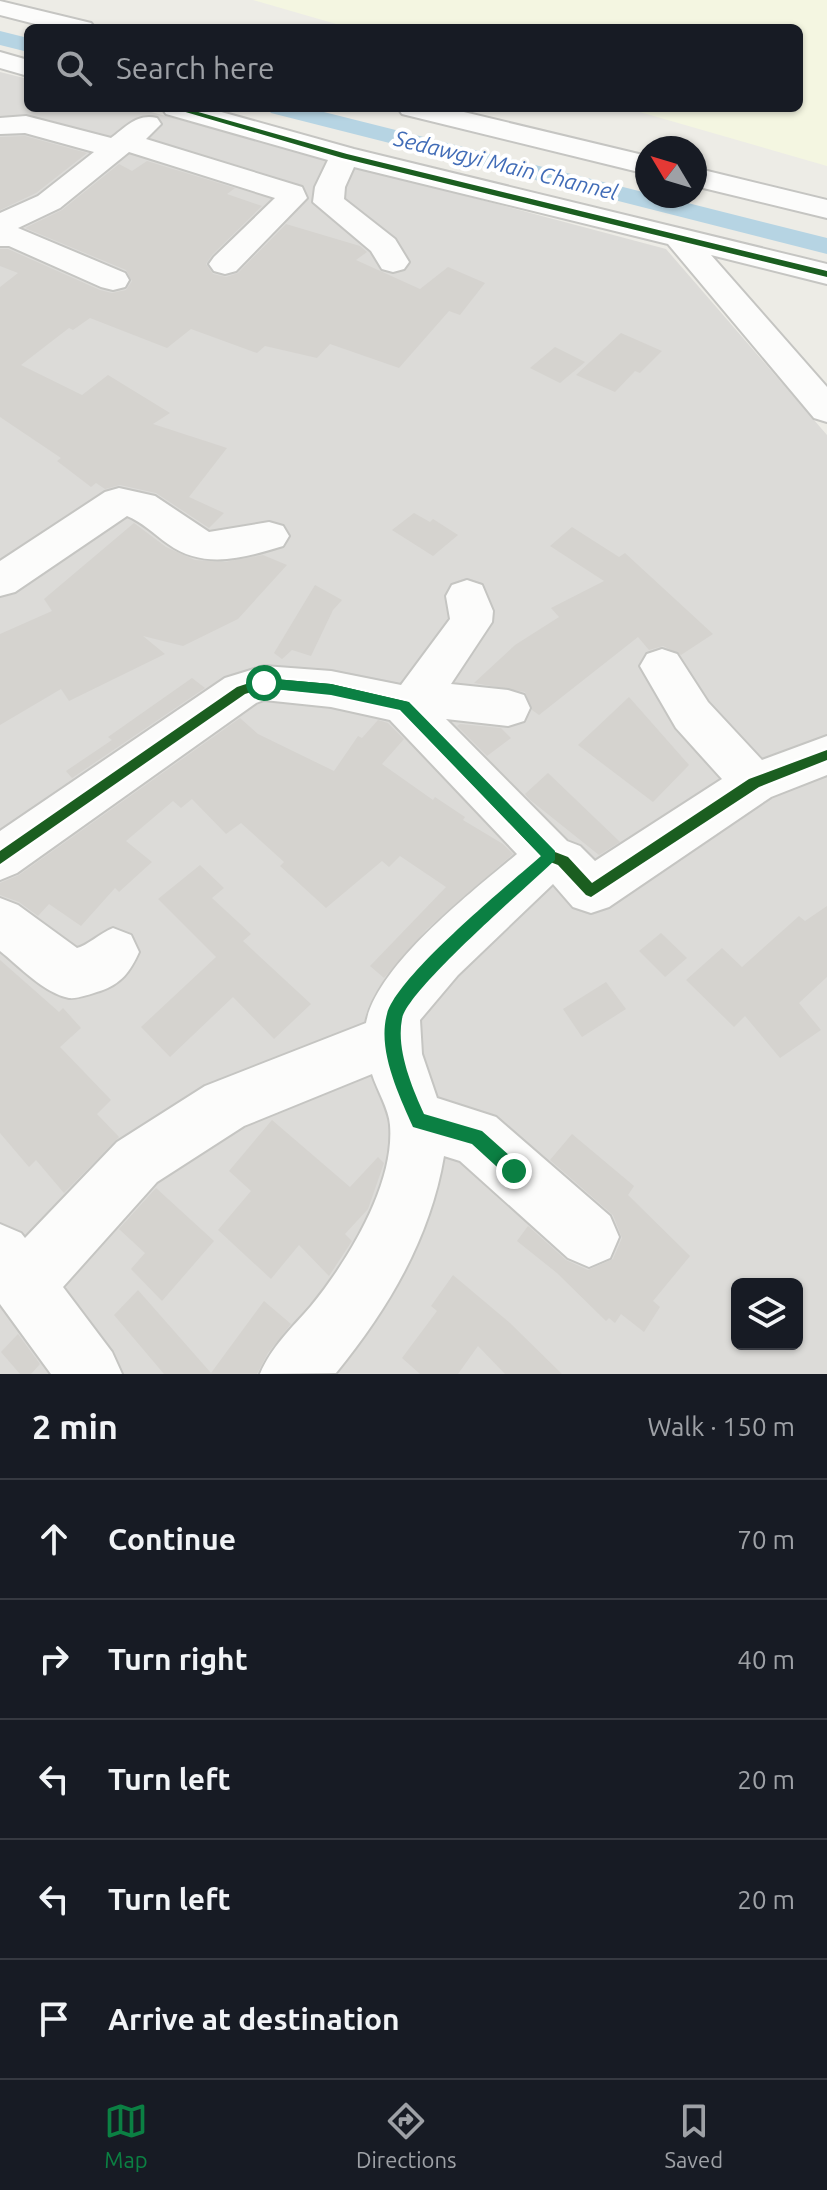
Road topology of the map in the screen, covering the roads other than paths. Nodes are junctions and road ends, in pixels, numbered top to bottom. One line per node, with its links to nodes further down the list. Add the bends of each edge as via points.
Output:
1 (0, 8): 2 (street)
2 (66, 24)
3 (0, 60): 4 (street)
4 (24, 67)
5 (159, 112): 9 (street)
6 (190, 112): 10 (street)
7 (428, 112): 11 (street)
8 (0, 126): 9 (street, via 26,124)
9 (122, 145): 14 (street, via 49,202); 18 (street, via 291,193 292,198)
10 (345, 156): 16 (street); 17 (street, via 328,202 384,246)
11 (635, 162)
12 (707, 180): 13 (street)
13 (827, 209)
14 (0, 225)
15 (0, 237): 20 (street, via 14,237)
16 (679, 238): 19 (street); 21 (street)
17 (393, 262)
18 (225, 264)
19 (827, 274)
20 (113, 280)
21 (827, 410)
22 (269, 536): 23 (street, via 201,546 138,504 119,502)
23 (0, 581)
24 (467, 596): 26 (street, via 471,622)
25 (662, 666): 29 (street, via 692,715)
26 (411, 702): 27 (street); 30 (street); 31 (street, via 264,683 241,690)
27 (508, 708)
28 (827, 755): 29 (street)
29 (754, 783): 30 (street, via 591,891 563,861)
30 (550, 856): 34 (street, via 403,999 394,1015)
31 (0, 858)
32 (0, 921): 33 (street, via 71,974 99,967)
33 (113, 952)
34 (392, 1039): 35 (street); 37 (street, via 225,1106 137,1162)
35 (419, 1121): 36 (street, via 476,1137); 39 (street, via 412,1183 393,1232 359,1293)
36 (589, 1237)
37 (10, 1277): 38 (street)
38 (90, 1374)
39 (292, 1374)

